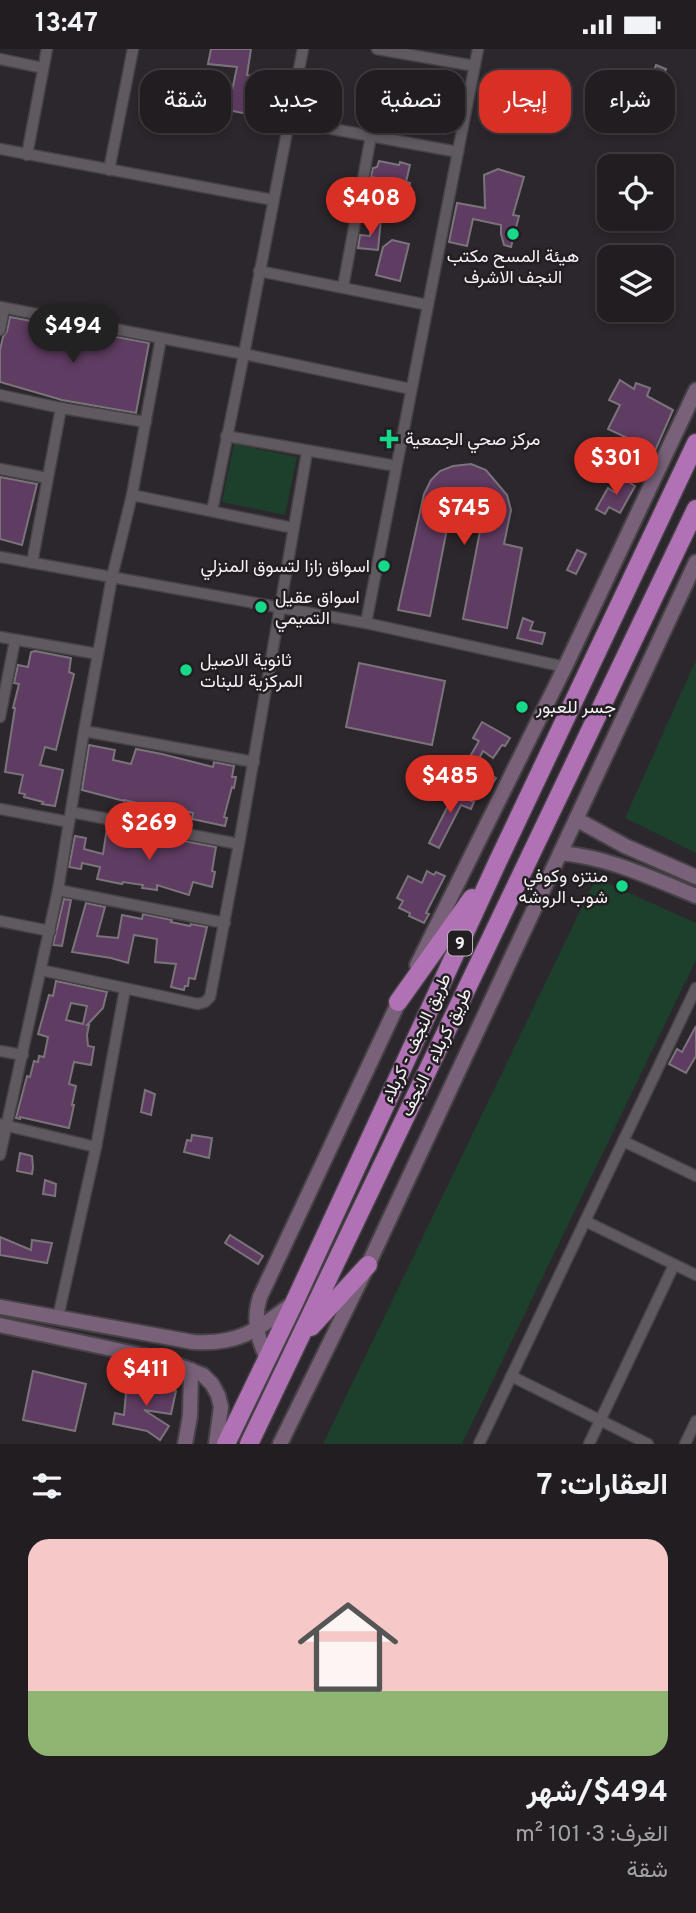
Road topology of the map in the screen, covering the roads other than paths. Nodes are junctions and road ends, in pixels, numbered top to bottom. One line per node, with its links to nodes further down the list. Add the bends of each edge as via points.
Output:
1 (47, 49): 8 (street)
2 (133, 49): 16 (street)
3 (303, 49): 9 (street)
4 (377, 49): 7 (street)
5 (478, 49): 7 (street)
6 (0, 59): 8 (street)
7 (475, 66): 14 (street)
8 (43, 68): 15 (street)
9 (299, 70)
10 (342, 131): 12 (street)
11 (287, 133): 17 (street)
12 (371, 136): 14 (street); 19 (street)
13 (0, 149): 15 (street)
14 (458, 152): 20 (street)
15 (27, 155): 16 (street)
16 (109, 170): 17 (street)
17 (273, 200): 18 (street)
18 (259, 271): 19 (street); 24 (street)
19 (343, 287): 20 (street)
20 (428, 305): 25 (street)
21 (2, 307): 22 (street); 23 (street)
22 (0, 330)
23 (161, 338): 24 (street); 29 (street)
24 (244, 354): 25 (street); 30 (street)
25 (411, 389): 33 (street)
26 (696, 390): 49 (main road)
27 (0, 395): 28 (street)
28 (61, 408): 29 (street); 35 (street)
29 (146, 422): 36 (street)
30 (226, 436): 32 (street); 38 (street)
31 (696, 443): 59 (highway, طريق النجف - کربلاء / 9)
32 (307, 451): 33 (street); 39 (street)
33 (396, 466): 45 (street)
34 (0, 469): 35 (street)
35 (47, 478): 42 (street)
36 (132, 495): 38 (street); 43 (street)
37 (696, 509): 88 (highway, طريق کربلاء - النجف / 9)
38 (212, 511): 39 (street)
39 (293, 528): 44 (street)
40 (0, 557): 42 (street)
41 (696, 562): 55 (main road)
42 (32, 563): 43 (street)
43 (112, 577): 44 (street); 48 (street)
44 (279, 607): 45 (street); 52 (street)
45 (366, 623): 49 (street)
46 (0, 637): 47 (street)
47 (15, 640): 48 (street); 50 (street)
48 (98, 654): 51 (street)
49 (565, 667): 70 (main road)
50 (0, 717)
51 (84, 731): 52 (street); 54 (street)
52 (254, 762): 56 (street)
53 (0, 809): 54 (street)
54 (70, 817): 56 (street); 62 (street)
55 (576, 819): 57 (main road); 58 (main road)
56 (239, 844): 65 (street)
57 (625, 846): 60 (main road, via 616,852); 61 (main road)
58 (560, 853): 60 (main road); 79 (main road)
59 (498, 861): 70 (highway); 82 (highway, طريق النجف - کربلاء / 9)
60 (621, 866): 63 (main road)
61 (696, 877)
62 (58, 890): 65 (street); 66 (street)
63 (696, 896)
64 (0, 921): 66 (street)
65 (225, 923): 69 (street, via 212,990 205,1002)
66 (50, 931): 67 (street)
67 (41, 970): 69 (street); 72 (street)
68 (696, 988): 74 (street)
69 (125, 989): 75 (street)
70 (398, 1002): 86 (main road, via 260,1297)
71 (0, 1051): 72 (street)
72 (23, 1055): 73 (street)
73 (3, 1124): 75 (street); 76 (street)
74 (623, 1141): 77 (street); 78 (street)
75 (96, 1147): 84 (street)
76 (0, 1155)
77 (696, 1176)
78 (585, 1221): 80 (street); 92 (street)
79 (368, 1265): 88 (highway); 99 (main road)
80 (674, 1265): 81 (street); 93 (street)
81 (696, 1275)
82 (294, 1303): 86 (main road); 89 (highway, طريق النجف - کربلاء / 9)
83 (0, 1307): 84 (main road)
84 (58, 1317): 87 (main road)
85 (0, 1325): 90 (main road)
86 (257, 1329): 87 (main road, via 240,1338 210,1343); 89 (main road)
87 (171, 1338): 90 (main road, via 178,1350 173,1358)
88 (297, 1342): 98 (highway, طريق کربلاء - النجف / 9)
89 (267, 1358): 97 (highway, طريق النجف - کربلاء / 9)
90 (164, 1360): 91 (main road)
91 (191, 1370): 95 (main road); 96 (main road, via 212,1384 218,1395)
92 (511, 1376): 93 (street); 100 (street)
93 (600, 1421): 101 (street); 102 (street)
94 (696, 1421): 103 (street)
95 (185, 1444)
96 (216, 1444)
97 (226, 1444)
98 (249, 1444)
99 (280, 1444)
100 (479, 1444)
101 (589, 1444)
102 (648, 1444)
103 (685, 1444)

